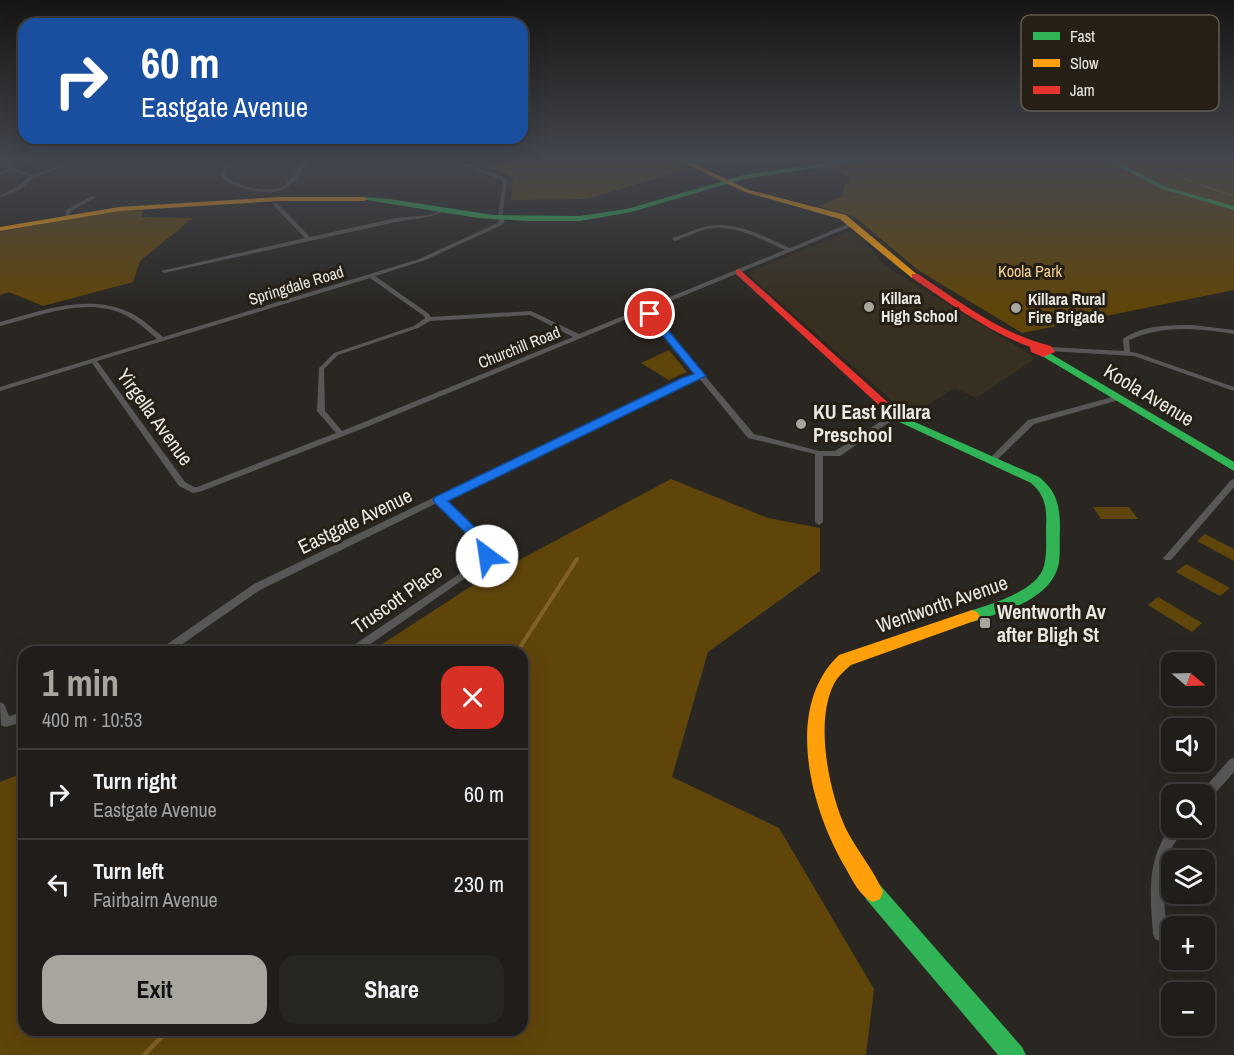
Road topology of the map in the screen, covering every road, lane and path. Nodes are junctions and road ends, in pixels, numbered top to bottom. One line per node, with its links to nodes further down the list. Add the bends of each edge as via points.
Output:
1 (73, 208): 9 (street)
2 (117, 208): 9 (main road)
3 (279, 208): 13 (street)
4 (438, 208): 8 (main road)
5 (501, 208): 10 (street)
6 (636, 208): 10 (main road, via 569,218)
7 (813, 208): 11 (main road, Koola Avenue, via 839,215)
8 (447, 210): 10 (main road); 13 (street)
9 (67, 216): 12 (main road)
10 (500, 218): 18 (street, Springdale Road, via 502,222 496,227 421,260)
11 (853, 224): 15 (street, Churchill Road); 25 (main road, Koola Avenue, via 908,272 1008,334)
12 (0, 229)
13 (309, 238): 16 (street)
14 (675, 238): 15 (street, via 708,227 728,227)
15 (788, 249): 17 (street, Churchill Road)
16 (164, 271)
17 (739, 272): 19 (street, Churchill Road); 32 (main road, Wentworth Avenue)
18 (371, 276): 20 (street); 24 (street, Springdale Road)
19 (646, 310): 23 (street, Churchill Road); 28 (street)
20 (428, 318): 23 (street, via 531,313); 33 (street, via 416,327 336,354 321,369 321,411)
21 (0, 324): 24 (street, via 92,306 127,314)
22 (1234, 332): 26 (street, via 1172,327 1126,339)
23 (579, 337): 33 (street, Churchill Road)
24 (162, 339): 27 (street, Springdale Road)
25 (1043, 350): 26 (street); 31 (main road, Koola Avenue)
26 (1127, 353): 30 (street)
27 (93, 360): 29 (street, Springdale Road); 38 (street, Yirgella Avenue, via 182,484)
28 (700, 376): 34 (street, via 751,436); 39 (street, Eastgate Avenue)
29 (0, 389)
30 (1234, 389)
31 (1116, 398): 35 (street, via 1031,422); 36 (main road, Koola Avenue)
32 (895, 416): 34 (street, via 837,454); 35 (main road, Wentworth Avenue)
33 (341, 434): 38 (street, Churchill Road, via 207,488)
34 (819, 453): 40 (street)
35 (992, 460): 50 (main road, Wentworth Avenue, via 1035,480 1051,496 1051,568 1044,579 1011,604 844,660 831,670 821,690 817,742 827,810 852,862 902,927)
36 (1234, 468)
37 (1234, 482): 41 (street)
38 (193, 490)
39 (439, 500): 42 (street, Eastgate Avenue, via 257,587); 43 (street, Truscott Place, via 488,547 487,556)
40 (819, 522)
41 (1167, 558)
42 (173, 646)
43 (361, 646)
44 (0, 707): 45 (street, via 5,722)
45 (18, 719)
46 (1234, 763): 47 (street)
47 (1215, 785)
48 (1169, 838): 49 (street, via 1159,858 1157,879)
49 (1160, 934)
50 (1014, 1055)

